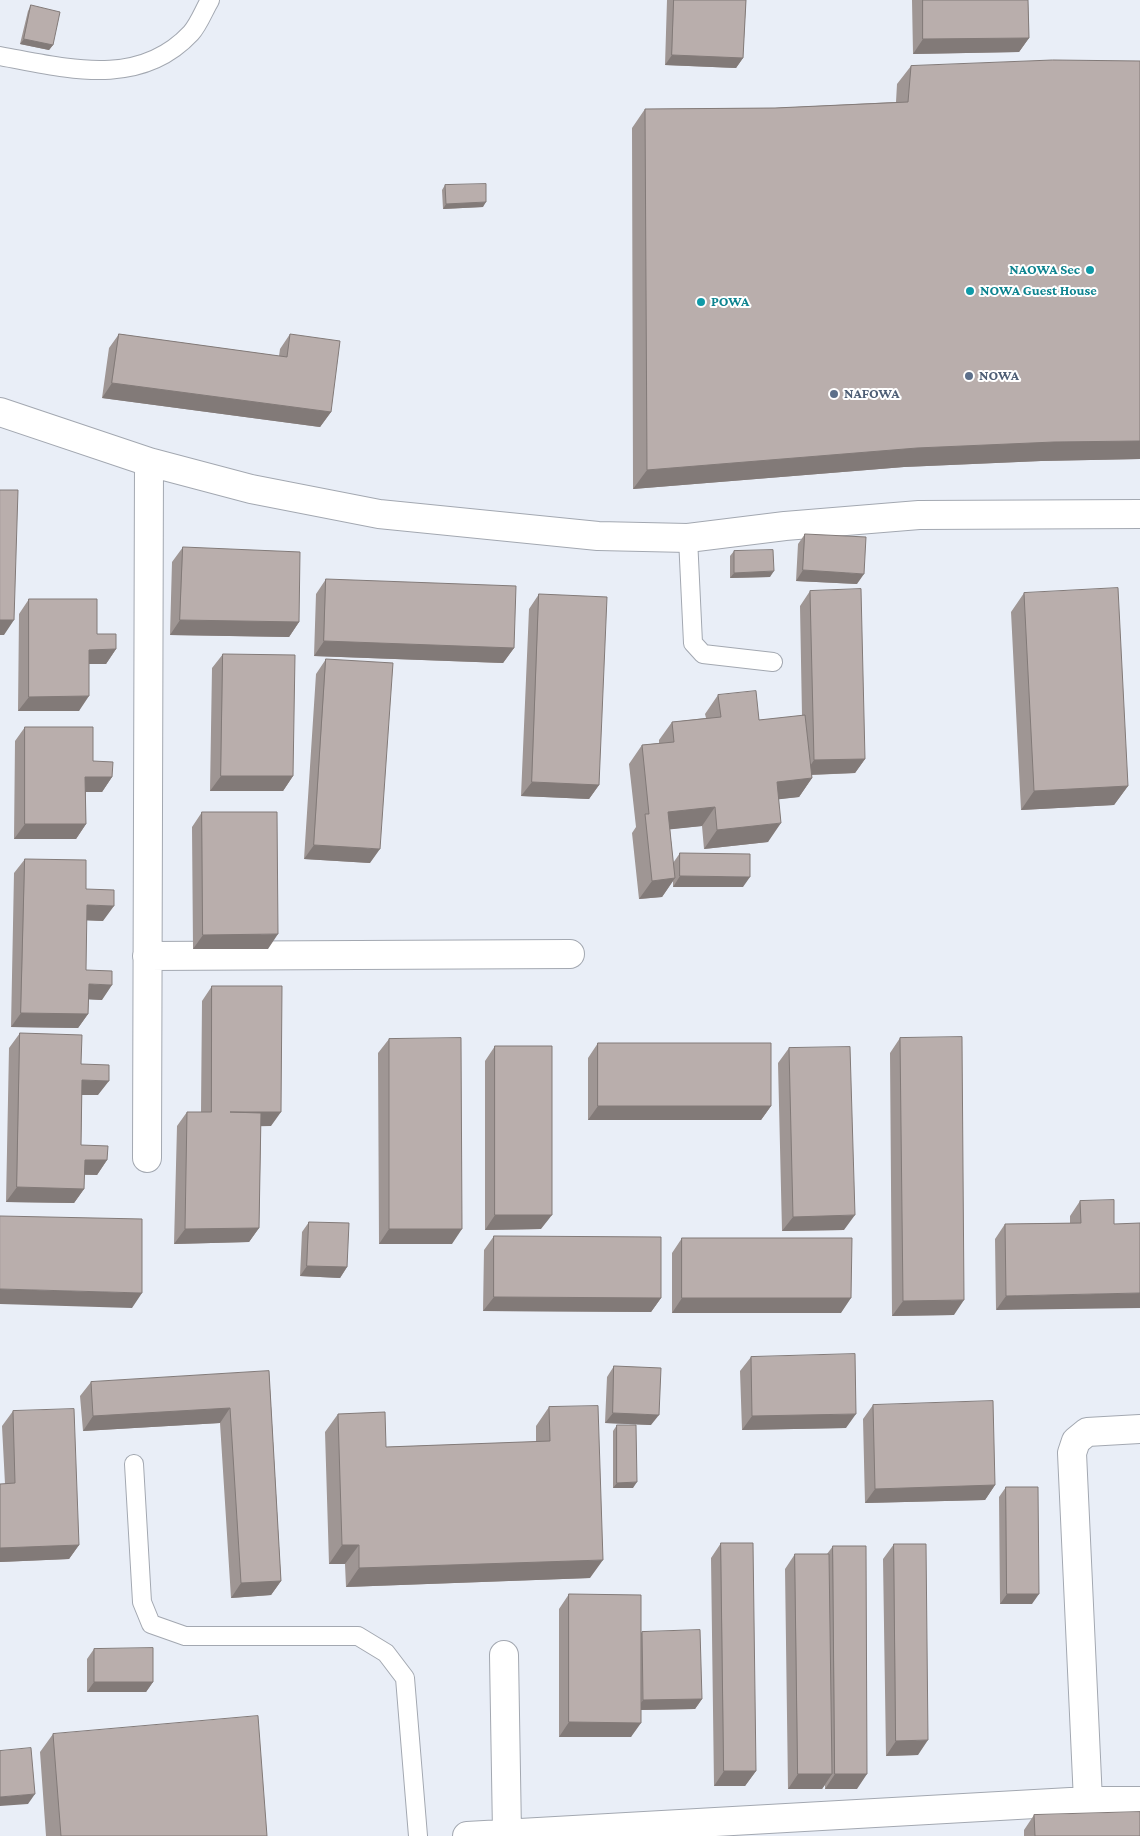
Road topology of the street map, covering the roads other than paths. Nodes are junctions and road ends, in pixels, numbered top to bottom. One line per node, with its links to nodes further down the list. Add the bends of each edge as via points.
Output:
1 (210, 0): 2 (lane, via 192,32 166,55 126,70 72,69)
2 (0, 56)
3 (0, 412): 4 (street)
4 (149, 462): 6 (street, via 251,489 379,514 598,536); 9 (street)
5 (1140, 514): 6 (street, via 919,515)
6 (688, 538): 7 (lane, via 693,643 703,654)
7 (773, 662)
8 (570, 954): 9 (street)
9 (148, 956): 10 (street)
10 (147, 1158)
11 (1140, 1429): 14 (street, via 1087,1432 1076,1441 1072,1453)
12 (134, 1464): 17 (lane, via 142,1602 151,1624 184,1636 358,1636 386,1653 405,1678)
13 (504, 1655): 16 (street)
14 (1088, 1801): 15 (street); 16 (street)
15 (1140, 1801)
16 (507, 1833): 18 (street)
17 (418, 1836)
18 (467, 1836)

